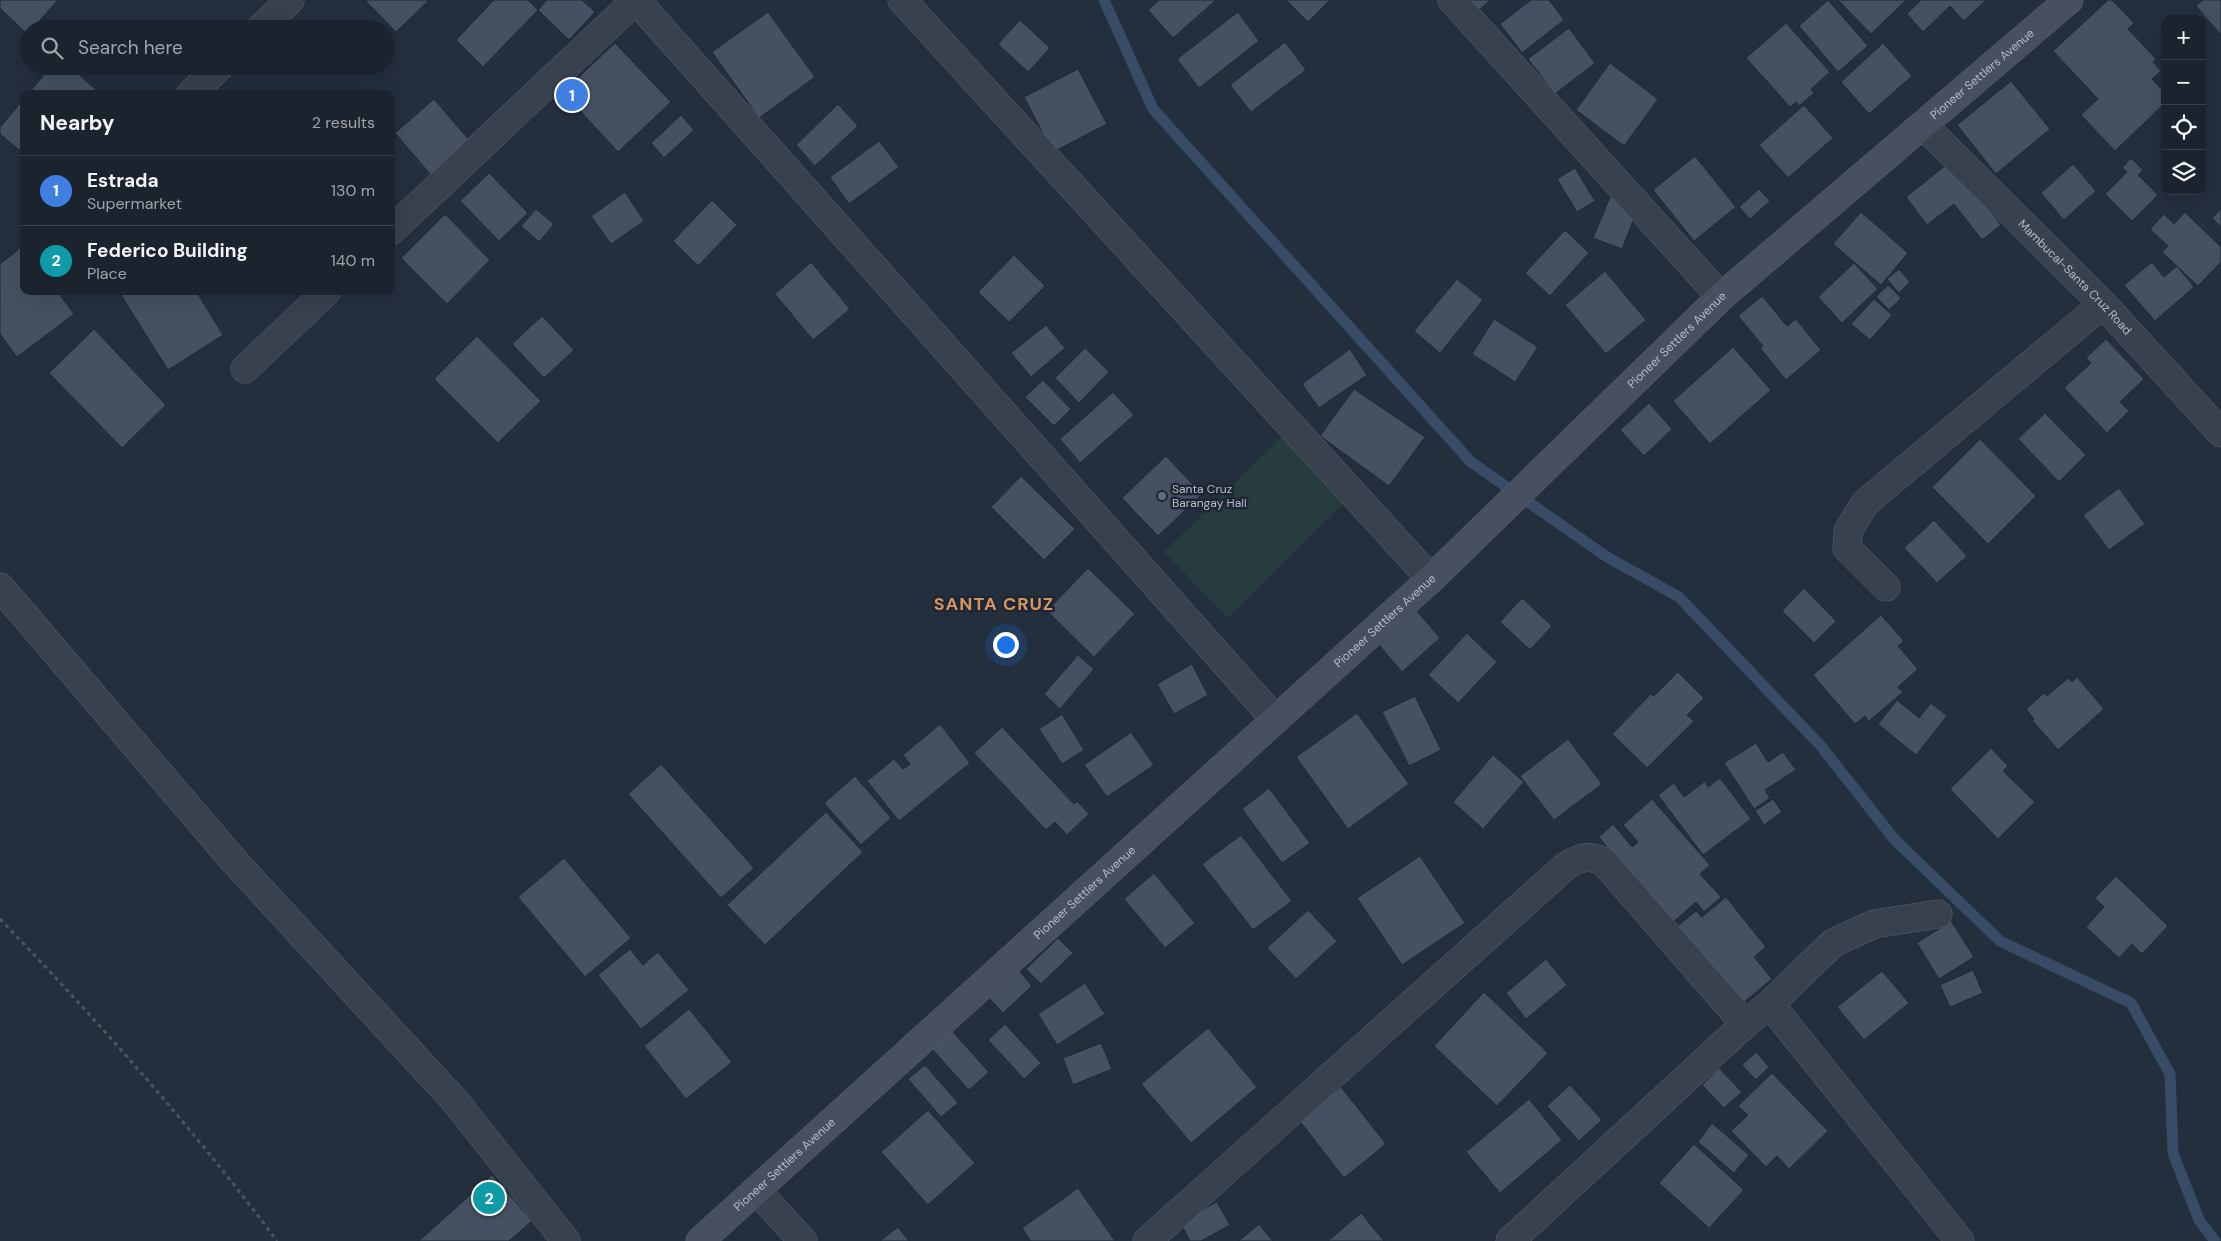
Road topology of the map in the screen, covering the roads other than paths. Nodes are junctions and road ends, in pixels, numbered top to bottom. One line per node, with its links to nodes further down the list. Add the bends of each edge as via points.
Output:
1 (290, 0): 6 (street)
2 (636, 0): 10 (street); 19 (street)
3 (902, 0): 16 (street)
4 (1452, 0): 12 (street)
5 (2068, 0): 9 (street, Pioneer Settlers Avenue)
6 (269, 20)
7 (211, 75): 8 (street)
8 (195, 90)
9 (1923, 125): 12 (street, Pioneer Settlers Avenue); 13 (street, Mambucal-Santa Cruz Road)
10 (395, 227)
11 (323, 295): 14 (street)
12 (1721, 297): 16 (street, Pioneer Settlers Avenue)
13 (2103, 304): 15 (street, Mambucal-Santa Cruz Road); 18 (street, via 1865,503 1848,531 1847,548)
14 (245, 369)
15 (2221, 433)
16 (1431, 579): 19 (street, Pioneer Settlers Avenue)
17 (0, 587): 24 (street, via 235,862 455,1101)
18 (1886, 587)
19 (1276, 720): 23 (street, Pioneer Settlers Avenue)
20 (1938, 914): 21 (street, via 1874,924 1833,943)
21 (1770, 1004): 22 (street); 29 (street)
22 (1745, 1024): 27 (street, via 1603,861 1581,856 1567,865); 28 (street)
23 (756, 1190): 25 (street, Pioneer Settlers Avenue); 26 (street)
24 (566, 1241)
25 (700, 1241)
26 (803, 1241)
27 (1147, 1241)
28 (1510, 1241)
29 (1960, 1241)

